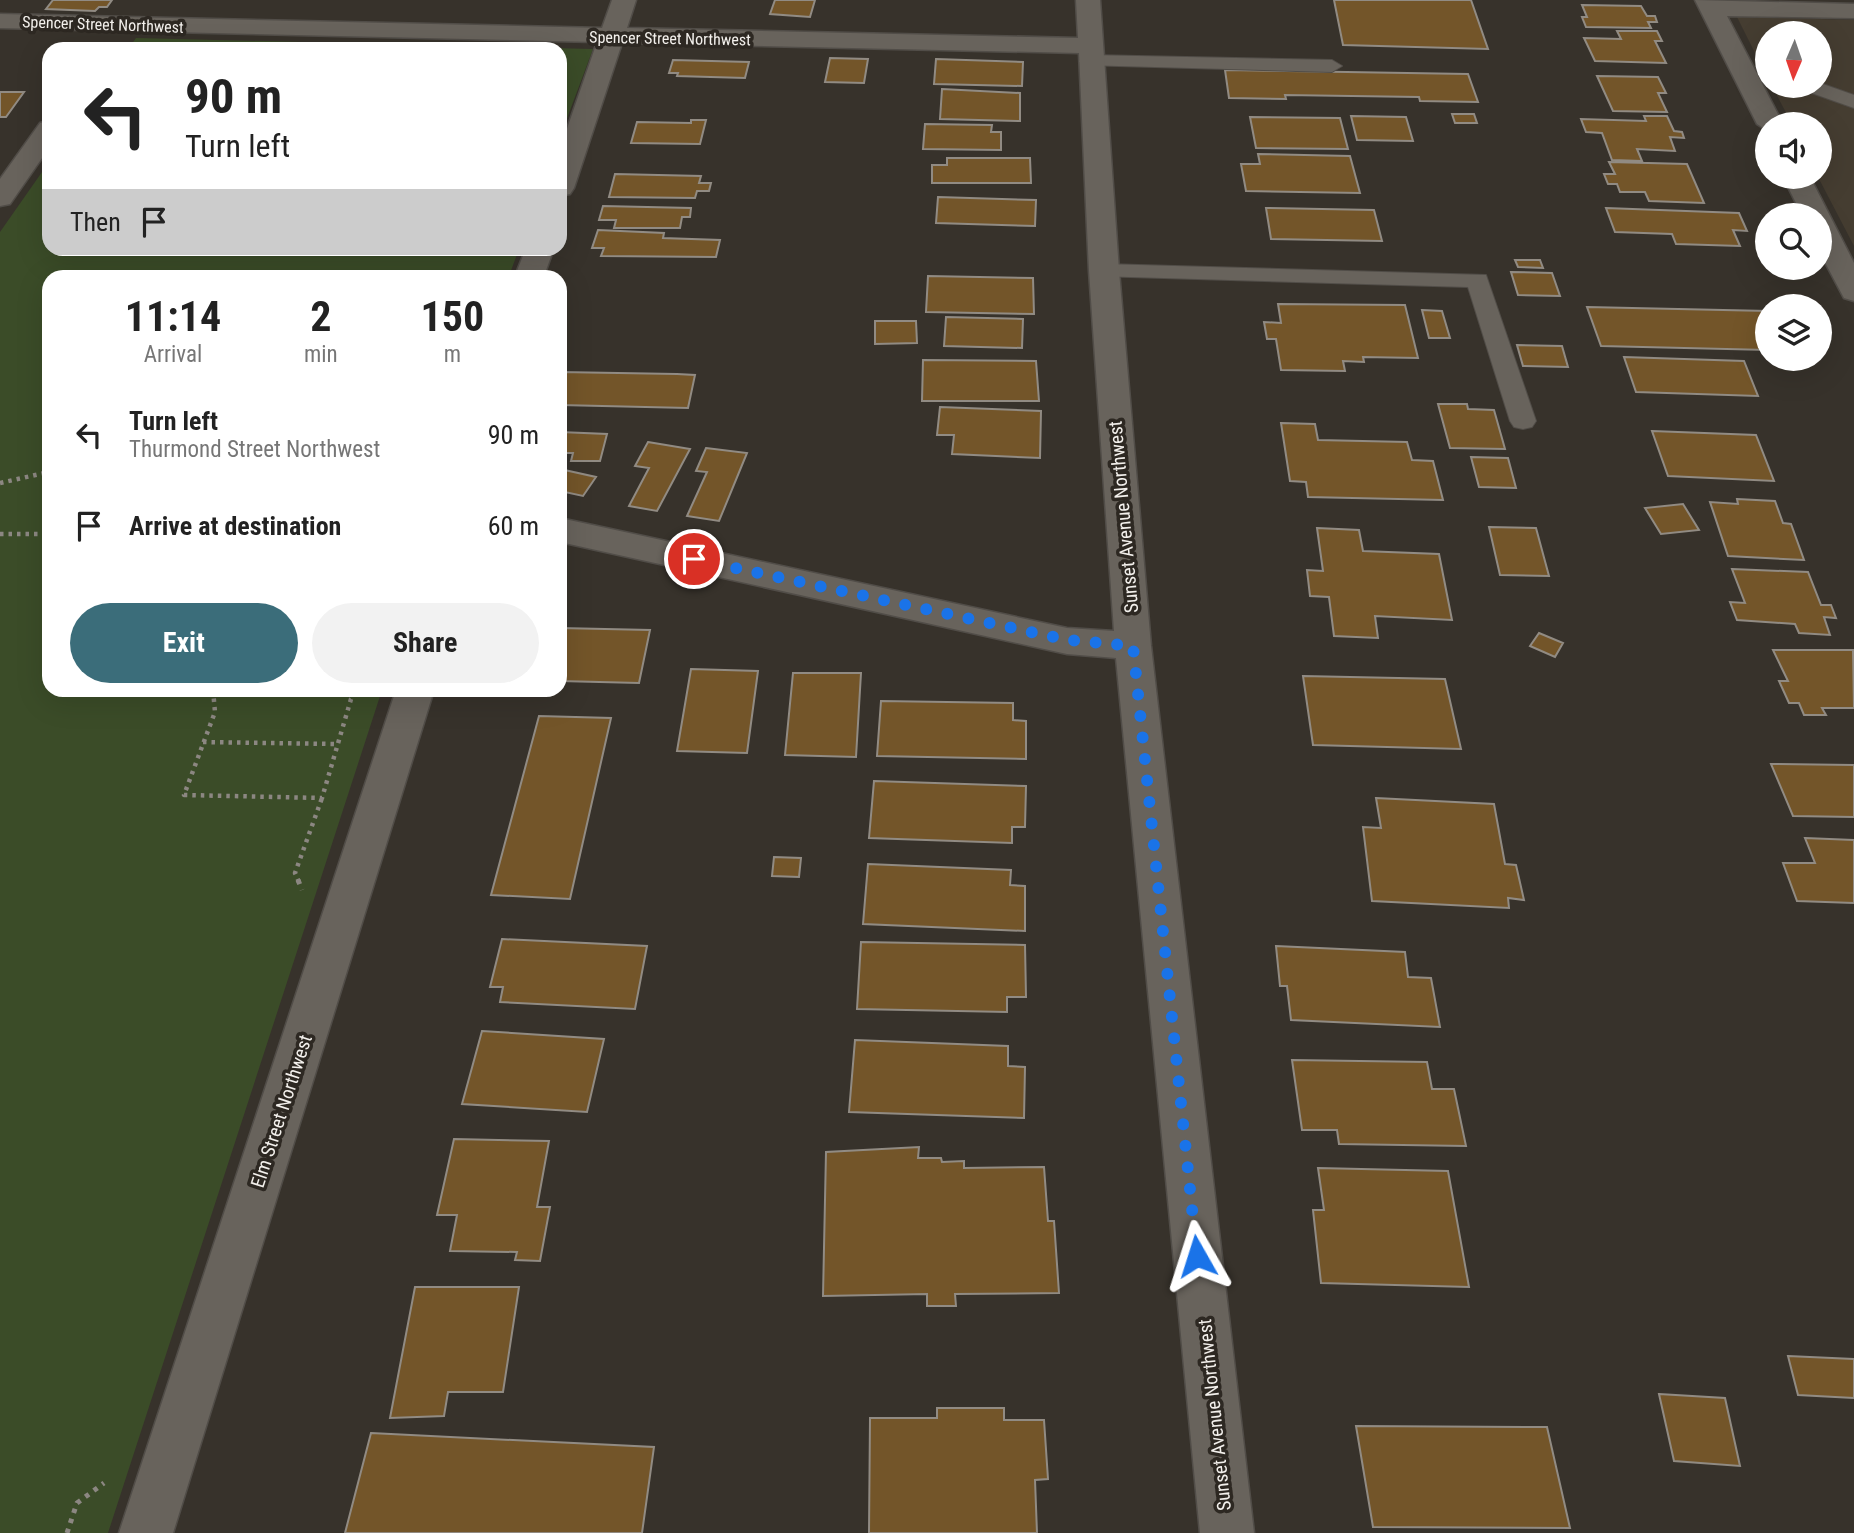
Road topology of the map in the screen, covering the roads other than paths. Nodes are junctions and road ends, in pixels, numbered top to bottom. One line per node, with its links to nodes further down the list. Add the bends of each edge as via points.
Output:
1 (140, 0): 7 (street)
2 (624, 0): 8 (street)
3 (1088, 0): 10 (street, Sunset Avenue Northwest)
4 (1709, 4): 5 (street); 12 (street)
5 (1854, 11)
6 (0, 21): 7 (street, Spencer Street Northwest)
7 (123, 25): 8 (street, Spencer Street Northwest); 9 (street)
8 (611, 37): 10 (street, Spencer Street Northwest); 16 (street)
9 (111, 42)
10 (1089, 54): 11 (lane); 19 (street, Sunset Avenue Northwest)
11 (1332, 66)
12 (1755, 76)
13 (1832, 94): 14 (lane)
14 (1854, 102)
15 (42, 139): 17 (street)
16 (567, 167)
17 (0, 198)
18 (1832, 248): 20 (street)
19 (1104, 271): 21 (lane, via 1478,280); 23 (street, Sunset Avenue Northwest)
20 (1854, 292)
21 (1523, 421)
22 (567, 532): 23 (street, via 1068,640)
23 (1133, 646): 26 (street, Sunset Avenue Northwest)
24 (413, 697): 25 (street, Elm Street Northwest)
25 (146, 1533)
26 (1227, 1533)

